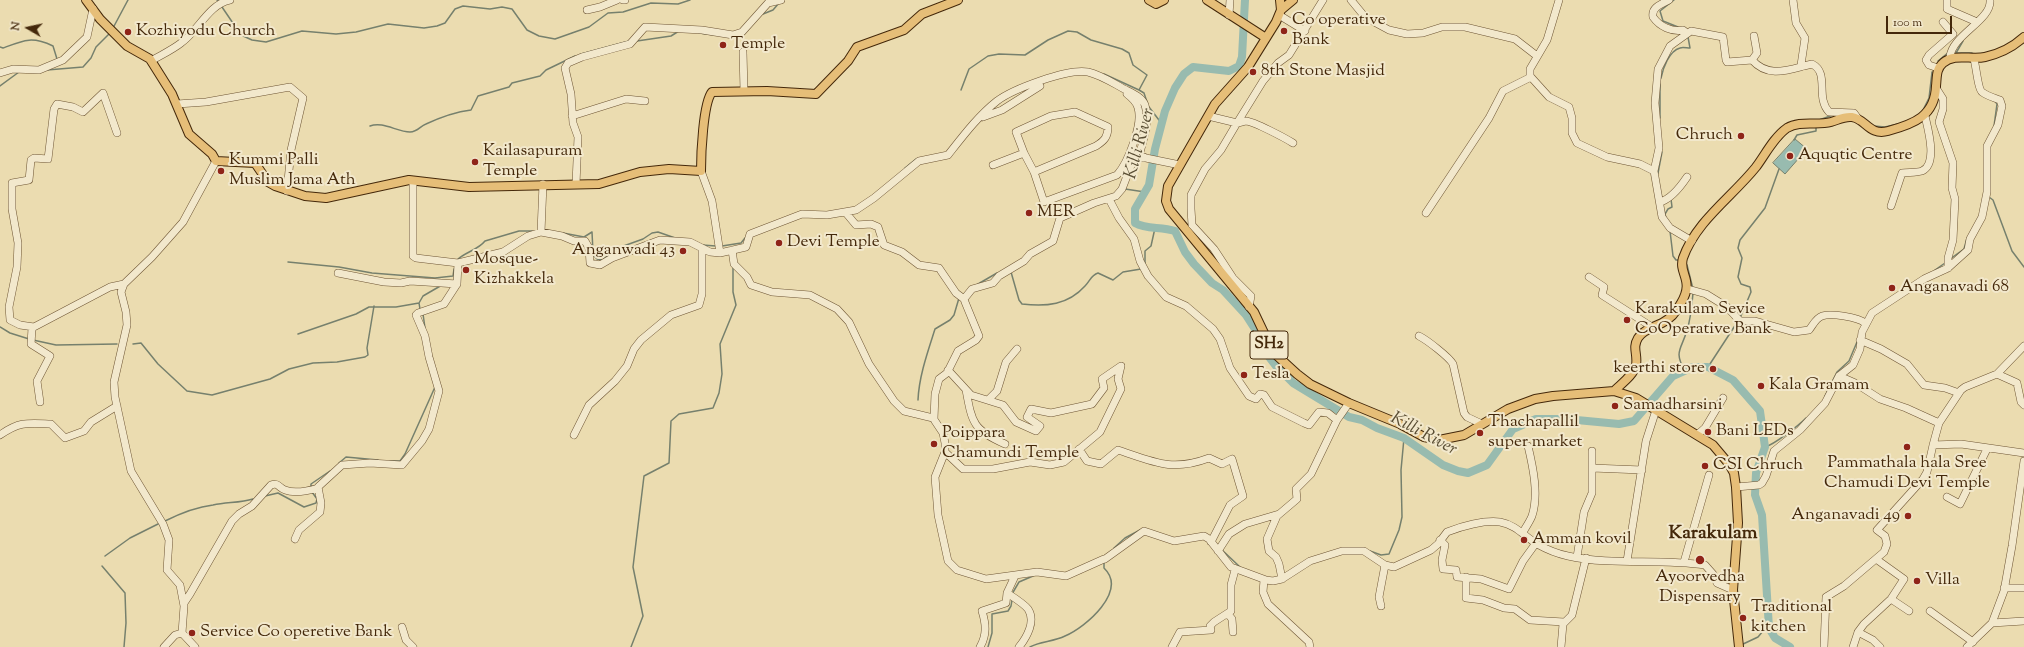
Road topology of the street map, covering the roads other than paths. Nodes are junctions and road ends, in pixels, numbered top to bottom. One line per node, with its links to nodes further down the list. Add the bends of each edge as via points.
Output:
1 (86, 0): 19 (main road)
2 (228, 0): 35 (street, via 211,12 181,43)
3 (617, 0): 20 (street)
4 (781, 0): 44 (street, via 768,3 742,32 733,35 702,30 645,27 630,44 568,63 565,68 571,94)
5 (958, 0): 41 (main road, via 922,14 904,30 857,47 848,61 816,94)
6 (1149, 0): 7 (main road, via 1156,4)
7 (1164, 0)
8 (1207, 0): 22 (main road)
9 (1230, 0): 22 (street)
10 (1280, 0): 21 (main road)
11 (1293, 0): 21 (main road)
12 (1323, 0): 25 (street)
13 (1351, 0): 31 (street, via 1365,17 1389,30 1407,34 1423,33 1442,27 1465,26 1515,39)
14 (1559, 0): 31 (street, via 1547,40)
15 (1669, 0): 26 (street, via 1652,12 1653,17 1665,27)
16 (1793, 0): 36 (street, via 1796,23 1805,38 1801,61 1801,65)
17 (1948, 0): 24 (street, via 1947,9)
18 (1990, 0): 24 (street, via 1986,12)
19 (93, 9): 35 (main road, via 127,46); 38 (street, via 87,37 63,60 39,70 13,69)
20 (588, 10)
21 (1280, 12): 25 (street); 29 (main road, SH2)
22 (1229, 15): 29 (main road)
23 (1943, 22): 37 (street, via 1953,34 1926,60 1929,65)
24 (1977, 22): 32 (street, via 1953,48)
25 (1305, 31): 49 (street, via 1287,58 1278,63 1262,81)
26 (1687, 33): 34 (street, via 1691,31 1723,37 1727,62); 58 (street, via 1670,46 1656,75 1656,131 1659,148)
27 (1754, 36): 34 (street, via 1757,53)
28 (2024, 37): 33 (main road, via 2002,52)
29 (1266, 38): 45 (main road, SH2, via 1248,67 1215,104)
30 (743, 52): 41 (street)
31 (1537, 56): 39 (street, via 1530,70)
32 (1950, 57): 33 (main road); 37 (main road)
33 (1974, 58): 77 (street, via 1978,85 1982,92 2000,100 2002,106 1998,125 1988,142 1987,192 1982,218 1970,239 1968,250)
34 (1752, 60): 36 (street, via 1765,71 1788,71)
35 (151, 61): 43 (main road)
36 (1804, 66): 48 (street, via 1812,64 1821,72 1822,98 1829,112 1854,113)
37 (1938, 68): 40 (main road)
38 (0, 73)
39 (1531, 77): 58 (street, via 1549,97 1569,107 1572,133 1577,143 1607,157); 70 (street, via 1503,91 1489,118)
40 (1936, 88): 46 (main road); 77 (street, via 1943,99 1943,109 1938,122 1953,163 1952,188 1955,199 1953,240)
41 (744, 91): 59 (main road, via 715,90 710,94 704,124)
42 (645, 101): 44 (street, via 626,99)
43 (177, 104): 55 (main road, via 189,134 212,154); 65 (street, via 206,102 290,87 303,98 290,150)
44 (572, 116): 64 (street, via 578,137)
45 (1208, 116): 49 (street); 57 (main road, SH2)
46 (1925, 116): 48 (main road, via 1887,132 1874,131); 68 (street, via 1931,146 1928,165 1922,171 1902,173)
47 (980, 118): 53 (street, via 1002,110 1050,82 1074,76 1091,77 1113,86 1136,103 1139,110 1138,124); 54 (street, via 998,101 1012,93 1056,75 1088,72 1113,82 1143,101 1146,107); 69 (street, via 948,155 919,161 874,198 856,210)
48 (1860, 120): 72 (main road, via 1853,117 1841,118 1787,128 1755,169 1696,232)
49 (1237, 124): 51 (street, via 1246,121 1252,123); 84 (street, via 1221,150 1205,169 1191,195 1190,209 1192,225 1214,249 1233,278 1251,296)
50 (117, 133): 86 (street, via 103,93 83,112 57,104 53,115 48,159 31,160 29,180 12,183 12,209 18,243 17,267 8,314 10,320 20,325)
51 (1293, 144)
52 (1024, 152): 56 (street); 60 (street); 60 (street, via 1016,132 1051,116 1075,112 1108,127 1105,139 1096,146)
53 (1130, 152): 54 (street); 60 (street, via 1117,175 1044,202)
54 (1144, 157): 57 (street); 66 (street, via 1132,163 1119,193)
55 (216, 161): 65 (main road, via 255,162 268,182); 80 (street, via 183,222 152,258)
56 (992, 165)
57 (1180, 165): 84 (main road, SH2, via 1166,193 1169,209)
58 (1656, 168): 67 (street)
59 (701, 170): 64 (main road, via 668,169 599,184); 74 (street, via 712,201)
60 (1034, 172)
61 (1687, 177): 67 (street, via 1681,187)
62 (414, 180): 63 (main road, via 469,187); 65 (main road, via 392,182 338,197 305,196); 76 (street, via 413,256)
63 (543, 184): 64 (main road); 71 (street)
64 (576, 184)
65 (287, 191)
66 (1109, 199): 83 (street, via 1060,218 1053,241 1030,254 992,283 972,289); 106 (street, via 1134,239 1143,266 1166,297 1186,306 1213,329 1220,339 1228,363 1249,396 1256,399 1260,394 1264,395 1272,407 1304,424 1309,425 1319,412 1328,413)
67 (1660, 202): 72 (street, via 1662,217 1670,228)
68 (1891, 206)
69 (846, 213): 75 (street, via 802,214 750,234 746,247); 83 (street, via 856,225 871,224 878,227 884,245 902,252 919,265 939,268 956,293)
70 (1426, 213)
71 (541, 231): 73 (street, via 574,241 585,241 589,248 590,263 600,265 660,240 690,242); 76 (street, via 503,252)
72 (1692, 241): 82 (main road, via 1683,262)
73 (702, 248): 74 (street, via 710,252); 110 (street, via 702,294 699,305 671,315 641,340 627,366 589,405)
74 (719, 249): 75 (street)
75 (732, 250): 105 (street, via 734,264 751,285 772,292 810,295 837,309 849,322 869,364 894,401 904,411)
76 (458, 263): 81 (street)
77 (1948, 268): 85 (street, via 1897,296 1872,313)
78 (338, 273): 81 (street, via 384,282)
79 (1589, 277): 87 (street, via 1604,287 1602,295)
80 (124, 284): 86 (street, via 110,287); 103 (street, via 121,292 126,324 114,382)
81 (457, 284): 124 (street, via 444,304 421,312 416,317 425,336 439,391 427,432 404,464 342,465)
82 (1688, 289): 85 (street, via 1706,294 1727,307 1738,319 1781,329 1804,332 1824,315 1848,316); 87 (main road, via 1674,314 1664,323)
83 (964, 299): 92 (street, via 979,336 958,351)
84 (1249, 307): 101 (main road, SH2, via 1254,312 1273,352 1310,384)
85 (1864, 322): 89 (street)
86 (34, 327): 100 (street, via 30,344 50,356 38,381)
87 (1652, 327): 96 (main road, via 1639,336 1634,345 1636,366)
88 (1419, 336): 108 (street, via 1450,359 1464,413)
89 (1860, 340): 94 (street, via 1860,349 1853,365); 97 (street, via 1907,364 1924,385)
90 (2024, 346): 93 (street)
91 (1017, 349): 99 (street, via 1006,362 996,391)
92 (948, 370): 95 (street); 105 (street, via 936,386)
93 (1997, 374): 97 (street, via 1965,387); 102 (street, via 2017,383)
94 (1839, 376): 107 (street, via 1880,399); 125 (street, via 1825,403 1800,430 1774,451 1766,476 1759,485)
95 (966, 390): 99 (street, via 971,395); 112 (street, via 970,416 976,426)
96 (1614, 391): 104 (main road, SH2, via 1636,398); 108 (main road, SH2, via 1535,399 1508,409)
97 (1959, 393): 107 (street)
98 (1723, 398): 111 (street, via 1705,428)
99 (988, 400): 115 (street, via 1003,405 1016,422 1036,431 1040,426 1027,417 1031,409 1051,413 1092,404 1104,388 1102,380 1121,366 1118,379 1121,389 1100,432)
100 (40, 402)
101 (1349, 403): 106 (street); 108 (main road, SH2, via 1432,439 1446,440 1464,436)
102 (2024, 405)
103 (117, 406): 109 (street, via 91,422 84,431 65,438 51,424 36,423 20,423); 150 (street, via 131,471 163,524 169,540 167,570 180,585)
104 (1656, 410): 111 (main road, SH2); 122 (street, via 1646,441)
105 (934, 419): 118 (street, via 943,433)
106 (1337, 420): 127 (street, via 1310,474 1296,489 1297,499)
107 (1939, 423): 113 (street)
108 (1482, 424)
109 (0, 435)
110 (574, 435)
111 (1697, 435): 125 (main road, SH2, via 1722,454 1734,473)
112 (1004, 444)
113 (1933, 445): 116 (street, via 1961,444); 136 (street, via 1923,479 1877,530 1885,536 1887,544 1884,552)
114 (1528, 446): 128 (street, via 1533,465 1535,496 1532,515)
115 (1079, 449): 118 (street, via 1064,462 1050,465 1030,462 993,470 963,469); 131 (street, via 1087,461 1101,464 1118,450 1158,463 1175,465 1191,465 1209,458 1222,464 1232,459 1243,496 1230,505)
116 (1987, 449): 119 (street); 126 (street, via 1960,504)
117 (1592, 451): 121 (street)
118 (945, 452): 141 (street, via 935,477 938,515 948,561 957,570 986,579)
119 (2024, 453)
120 (2024, 461): 145 (street)
121 (1592, 468): 122 (street); 134 (street, via 1592,494 1584,512)
122 (1642, 470): 137 (street)
123 (1709, 475): 138 (street)
124 (319, 487): 129 (street, via 322,505 320,512 299,530); 150 (street, via 293,492 276,484 271,485 252,506 232,521)
125 (1736, 487): 147 (main road, SH2, via 1738,523)
126 (1947, 497)
127 (1279, 514): 133 (street, via 1245,524 1228,534); 143 (street, via 1272,524 1267,546 1276,557)
128 (1523, 532): 130 (street, via 1500,522 1453,529); 132 (street)
129 (295, 539)
130 (1440, 540): 139 (street, via 1421,556 1394,567); 142 (street, via 1445,545 1443,569 1456,570 1457,577)
131 (1211, 542): 133 (street); 141 (street, via 1204,536 1174,541 1144,531 1105,559 1066,576 1035,572)
132 (1536, 543): 134 (street, via 1557,553); 142 (street, via 1523,561 1509,589)
133 (1220, 549): 140 (street)
134 (1577, 557): 135 (street)
135 (1586, 558): 137 (street); 156 (street, via 1572,615)
136 (1876, 559): 149 (street, via 1904,579); 172 (street, via 1844,586 1826,596)
137 (1627, 561): 138 (street)
138 (1684, 562): 147 (street, via 1705,565 1717,583)
139 (1385, 565): 143 (street, via 1364,551 1342,551 1310,562); 151 (street, via 1379,597)
140 (1235, 570): 144 (street); 154 (street, via 1231,585 1232,608)
141 (1015, 576): 148 (street)
142 (1466, 577): 156 (street, via 1466,598 1515,609 1530,620)
143 (1281, 578): 144 (street, via 1273,581)
144 (1264, 580): 170 (street, via 1263,592 1268,604 1309,642)
145 (2004, 588): 146 (street); 157 (street)
146 (2024, 588)
147 (1733, 590): 163 (main road, SH2)
148 (1010, 595): 167 (street, via 1006,603 982,611 986,630); 168 (street, via 1028,609 1031,622)
149 (1891, 599): 152 (street); 160 (street)
150 (184, 603): 161 (street)
151 (1381, 606)
152 (1908, 611)
153 (1930, 611): 162 (street)
154 (1228, 614): 159 (street, via 1232,620); 169 (street, via 1214,622 1210,630 1180,632)
155 (2024, 621): 157 (street)
156 (1564, 622): 171 (street)
157 (1992, 623): 162 (street)
158 (402, 627): 166 (street, via 406,640)
159 (1232, 632)
160 (1858, 632): 173 (street); 174 (street)
161 (182, 633): 164 (street); 165 (street)
162 (1970, 644)
163 (1738, 646)
164 (164, 647)
165 (195, 647)
166 (413, 647)
167 (980, 647)
168 (1020, 647)
169 (1172, 647)
170 (1310, 647)
171 (1561, 647)
172 (1824, 647)
173 (1853, 647)
174 (1880, 647)

